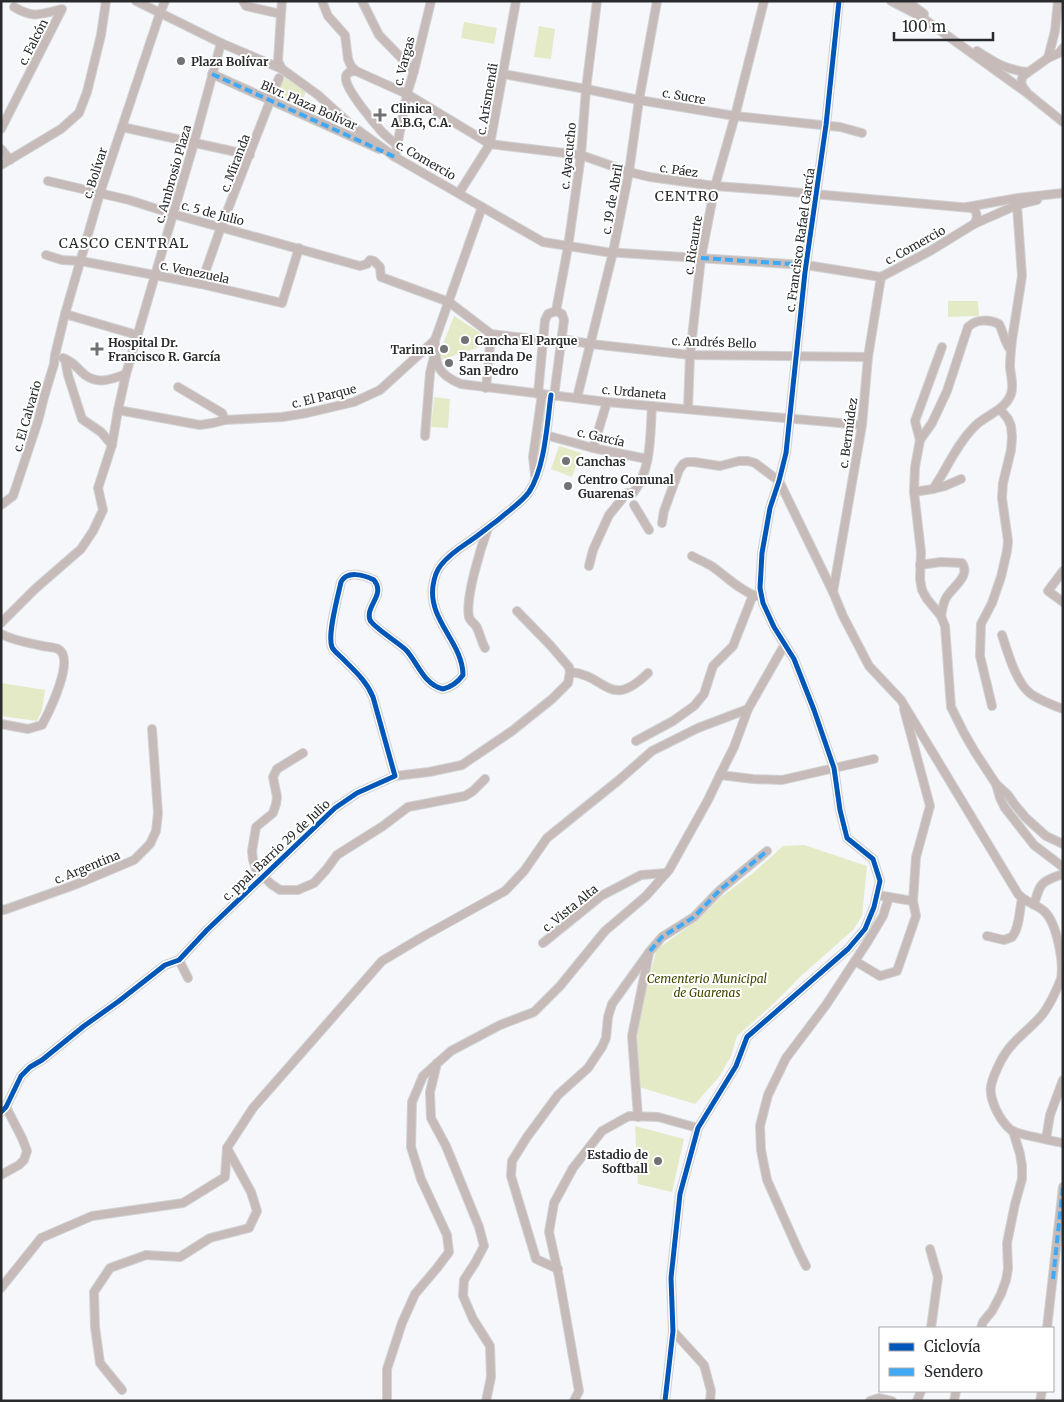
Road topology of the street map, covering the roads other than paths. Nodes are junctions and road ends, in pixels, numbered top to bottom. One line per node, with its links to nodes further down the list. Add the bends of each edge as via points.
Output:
1 (106, 1): 51 (street, via 101,35 79,112 61,129)
2 (136, 1): 18 (street, c. Comercio)
3 (165, 1): 18 (street, c. Bolívar)
4 (243, 1): 19 (street, via 246,6)
5 (282, 1): 19 (street)
6 (322, 1): 27 (street, via 328,16 345,35 348,59)
7 (362, 1): 28 (street, via 379,35)
8 (431, 1): 28 (street, c. Vargas)
9 (516, 1): 31 (street, c. Arismendi)
10 (597, 1): 33 (street, c. Ayacucho)
11 (657, 1): 37 (street, c. 19 de Abril)
12 (764, 1): 38 (street, c. Ricaurte)
13 (839, 1): 40 (street, c. Francisco Rafael García)
14 (891, 1): 20 (street)
15 (1058, 1): 22 (street)
16 (910, 3): 20 (street); 29 (street, via 999,65)
17 (14, 7): 42 (street, c. Falcón, via 36,16 62,9)
18 (160, 13): 23 (street, c. Comercio); 41 (street, c. Bolívar)
19 (281, 14): 26 (street, via 278,61)
20 (920, 16): 34 (street)
21 (1062, 38): 22 (street)
22 (1054, 41): 25 (street)
23 (221, 43): 26 (street, c. Comercio); 30 (street, c. Ambrosio Plaza)
24 (1062, 51): 25 (street)
25 (1048, 58): 29 (street)
26 (282, 69): 50 (street, c. Comercio)
27 (356, 71): 35 (street, c. Páez); 46 (street, via 346,74 351,91 374,123)
28 (414, 72): 35 (street, c. Vargas)
29 (1027, 72): 34 (street, via 1021,83)
30 (212, 74): 36 (street, Blvr. Plaza Bolívar); 44 (street, c. Ambrosio Plaza)
31 (503, 74): 33 (street, c. Sucre); 45 (street, c. Arismendi)
32 (279, 78): 36 (street, c. Miranda)
33 (586, 88): 37 (street, c. Sucre); 49 (street, c. Ayacucho)
34 (1027, 92): 39 (street)
35 (407, 94): 45 (street, c. Páez); 46 (street, c. Vargas)
36 (271, 100): 48 (street, c. Miranda); 50 (street, Blvr. Plaza Bolívar)
37 (639, 100): 38 (street, c. Sucre); 53 (street, c. 19 de Abril)
38 (735, 116): 40 (street, c. Sucre); 55 (street, c. Ricaurte)
39 (1063, 122)
40 (826, 126): 43 (street, c. Sucre); 58 (street, c. Francisco Rafael García)
41 (122, 127): 44 (street); 56 (street, c. Bolívar)
42 (1, 129)
43 (862, 133)
44 (194, 143): 48 (street); 63 (street, c. Ambrosio Plaza)
45 (490, 144): 49 (street, c. Páez); 57 (street, c. Arismendi)
46 (397, 145): 50 (street, c. Vargas)
47 (1, 149): 51 (street)
48 (250, 155): 65 (street, c. Miranda)
49 (581, 155): 53 (street, c. Páez); 66 (street, c. Ayacucho)
50 (395, 156): 57 (street, c. Comercio)
51 (10, 160): 52 (street)
52 (1, 165)
53 (629, 172): 55 (street, c. Páez); 68 (street, c. 19 de Abril)
54 (48, 181): 56 (street, c. 5 de Julio)
55 (715, 186): 58 (street, c. Páez); 70 (street, c. Ricaurte)
56 (100, 193): 63 (street, c. 5 de Julio); 71 (street, c. Bolívar)
57 (459, 193): 61 (street, c. Comercio)
58 (817, 194): 62 (street, c. Páez); 72 (street, c. Francisco Rafael García)
59 (1063, 194): 60 (street, c. Comercio); 62 (street, c. Páez)
60 (1017, 205): 64 (street, c. Comercio); 86 (street, via 1022,276)
61 (482, 207): 66 (street, c. Comercio, via 543,242); 76 (street, c. El Parque)
62 (965, 207): 64 (street, via 976,210)
63 (173, 214): 65 (street, c. 5 de Julio); 73 (street, c. Ambrosio Plaza)
64 (974, 224): 74 (street, c. Comercio)
65 (221, 227): 67 (street, c. 5 de Julio); 75 (street, c. Miranda)
66 (568, 246): 68 (street, c. Comercio); 77 (street, c. Ayacucho)
67 (299, 248): 75 (street, c. Venezuela, via 282,303); 76 (street, c. 5 de Julio, via 360,266 374,260 385,280)
68 (613, 252): 70 (street, c. Comercio); 84 (street, c. 19 de Abril)
69 (46, 255): 71 (street, c. Venezuela)
70 (701, 258): 72 (street, c. Comercio); 89 (street, c. Ricaurte)
71 (81, 261): 73 (street, c. Venezuela); 78 (street, c. Bolívar)
72 (806, 265): 74 (street, c. Comercio); 90 (street, c. Francisco Rafael García)
73 (156, 275): 75 (street, c. Venezuela); 80 (street, c. Ambrosio Plaza)
74 (880, 277): 91 (street, c. Bermúdez)
75 (201, 284)
76 (449, 302): 79 (street); 82 (street, c. El Parque)
77 (556, 311): 81 (street, c. Ayacucho, via 564,317); 83 (street, c. Ayacucho, via 546,315)
78 (65, 314): 80 (street); 88 (street, c. Bolívar)
79 (491, 334): 83 (street); 95 (street)
80 (137, 335): 93 (street, c. Ambrosio Plaza)
81 (561, 339): 84 (street, c. Andrés Bello); 97 (street, c. Ayacucho)
82 (435, 340): 87 (street, c. Urdaneta); 105 (street, c. El Parque, via 380,390 354,402 282,417)
83 (543, 340): 96 (street, c. Ayacucho)
84 (591, 344): 89 (street, c. Andrés Bello); 98 (street, c. 19 de Abril)
85 (942, 347): 109 (street, via 916,416)
86 (1010, 349): 102 (street, via 1011,396); 109 (street, via 999,324 987,320 968,327 947,391)
87 (435, 353): 95 (street, c. Urdaneta, via 437,365 451,380); 107 (street)
88 (54, 355): 92 (street); 120 (street, c. El Calvario, via 38,421 14,496)
89 (690, 355): 90 (street, c. Andrés Bello); 101 (street, c. Ricaurte)
90 (796, 356): 91 (street, c. Andrés Bello); 104 (street, c. Francisco Rafael García)
91 (868, 357): 106 (street, c. Bermúdez)
92 (65, 359): 93 (street, via 96,380 105,381); 110 (street, via 82,419 101,432)
93 (126, 374): 103 (street, c. Ambrosio Plaza)
94 (178, 387): 105 (street, via 222,413)
95 (486, 388): 96 (street, c. Urdaneta)
96 (540, 394): 97 (street, c. Urdaneta); 114 (street, via 533,457)
97 (552, 396): 98 (street, c. Urdaneta); 114 (street)
98 (577, 398): 99 (street, c. Urdaneta)
99 (607, 402): 100 (street, c. Urdaneta); 111 (street)
100 (652, 406): 101 (street, c. Urdaneta); 112 (street)
101 (688, 408): 104 (street, c. Urdaneta)
102 (1000, 409): 116 (street, via 973,428); 145 (street, via 1008,419 1012,437 1002,498 1007,546 1001,577 982,624 980,656)
103 (118, 410): 105 (street, c. El Parque, via 200,425); 110 (street, c. Ambrosio Plaza)
104 (790, 418): 106 (street, c. Urdaneta); 115 (street, c. Francisco Rafael García)
105 (225, 420)
106 (862, 425): 129 (street, c. Bermúdez)
107 (424, 436)
108 (550, 436): 111 (street, c. García)
109 (920, 440): 117 (street)
110 (112, 445): 137 (street, c. Ambrosio Plaza, via 98,488 103,510 93,531 81,549 34,589)
111 (594, 448): 112 (street, c. García)
112 (647, 458): 118 (street, via 643,476)
113 (960, 479): 116 (street)
114 (535, 480): 123 (street, via 522,500)
115 (779, 481): 122 (street, via 748,461 720,466 687,462 679,470); 129 (street); 131 (street, c. Francisco Rafael García, via 770,508 762,553)
116 (933, 488): 117 (street)
117 (914, 492): 126 (street)
118 (633, 493): 119 (street, via 627,493); 121 (street, via 636,498)
119 (622, 499): 121 (street, via 627,506); 127 (street, via 601,530)
120 (1, 505)
121 (634, 505): 124 (street)
122 (662, 522)
123 (488, 528): 141 (street, via 469,603 469,618 478,628); 155 (street, via 459,548 436,573 433,602 463,670 460,680 447,688 432,685 406,650 370,621 378,584 362,575 349,574 341,582 331,645 368,686)
124 (649, 530)
125 (692, 556): 130 (street)
126 (920, 565): 132 (street, via 941,562 964,565 962,578); 134 (street, via 922,590)
127 (589, 566)
128 (1063, 571): 133 (street, via 1048,591)
129 (833, 592): 144 (street, via 869,666)
130 (753, 595): 131 (street); 150 (street, via 735,642 713,666 704,694 673,721)
131 (762, 598): 140 (street, c. Francisco Rafael García)
132 (945, 599): 134 (street); 136 (street)
133 (1063, 602)
134 (930, 603): 136 (street)
135 (518, 611): 142 (street, via 550,644)
136 (941, 616): 157 (street, via 946,636 951,707)
137 (1, 623)
138 (1, 634): 148 (street, via 29,644 59,649 65,664 42,725 28,729)
139 (1002, 635): 147 (street, via 1024,687 1038,698)
140 (785, 644): 146 (street); 153 (street, c. Francisco Rafael García, via 794,659)
141 (485, 648)
142 (570, 672): 143 (street, via 582,674 609,690 634,686); 155 (street, c. ppal. Barrio 29 de Julio, via 568,683 552,699 462,765)
143 (648, 673)
144 (902, 700): 166 (street); 167 (street, via 930,806 916,857)
145 (992, 706)
146 (748, 709): 154 (street); 184 (street, via 698,728 652,751 547,838 505,892 382,961 253,1108)
147 (1063, 709)
148 (1, 724)
149 (152, 729): 169 (street, c. Argentina, via 158,813 156,831 150,844 134,860)
150 (636, 742)
151 (302, 753): 163 (street, via 275,772 277,798 273,813 256,827 252,860)
152 (874, 759): 153 (street)
153 (834, 768): 154 (street, via 782,780); 164 (street, c. Francisco Rafael García, via 847,838 873,860 880,881)
154 (720, 775): 161 (street)
155 (395, 776): 163 (street, c. ppal. Barrio 29 de Julio, via 357,793 335,808)
156 (485, 779): 163 (street, via 465,796 408,807 337,855 320,877 306,887 280,890)
157 (996, 784): 158 (street, via 1038,830); 160 (street, via 1005,808 1034,845)
158 (1063, 844)
159 (767, 851): 172 (street, via 720,890 694,917 662,937)
160 (1063, 866)
161 (666, 873): 171 (street, c. Vista Alta, via 641,875 601,896); 176 (street, via 646,896 605,931 534,1012 500,1025 451,1051)
162 (1063, 874): 168 (street, via 1044,881)
163 (264, 877): 173 (street, c. ppal. Barrio 29 de Julio)
164 (877, 895): 165 (street); 180 (street, c. Francisco Rafael García, via 866,929 848,949 748,1037 736,1066)
165 (889, 897): 167 (street); 174 (street, via 883,916)
166 (1022, 899): 168 (street); 170 (street, via 1017,930 1012,937 1004,940)
167 (913, 902): 174 (street, via 916,916 897,971 880,976)
168 (1034, 905): 181 (street, via 1046,912 1053,926 1063,973 1043,1014 1007,1050 991,1086 996,1108)
169 (1, 910)
170 (987, 936)
171 (544, 944)
172 (650, 951): 179 (street, via 632,1036); 189 (street, via 612,1004 602,1047 588,1068 558,1095 512,1161 511,1176 536,1259)
173 (179, 960): 175 (street); 178 (street, c. ppal. Barrio 29 de Julio, via 165,965 30,1067 21,1076)
174 (855, 961): 188 (street, via 786,1058 768,1095 760,1126 767,1180)
175 (188, 978)
176 (437, 1063): 196 (street, via 422,1076 412,1102 411,1147 421,1179 447,1235 449,1252 415,1294 402,1324 387,1369); 197 (street, via 430,1092 431,1118 446,1146 484,1246 464,1280 463,1296 490,1346 491,1377)
177 (1063, 1080): 182 (street, via 1050,1114)
178 (4, 1110): 185 (street, via 27,1152 19,1165)
179 (638, 1116): 180 (street, via 658,1117); 189 (street, via 629,1116 602,1131 573,1168 554,1203 549,1232)
180 (698, 1128): 194 (street, c. Francisco Rafael García, via 680,1194 672,1278)
181 (1013, 1131): 182 (street); 192 (street, via 1020,1154 1022,1179 1008,1238 1006,1280)
182 (1046, 1139): 183 (street)
183 (1063, 1143)
184 (227, 1148): 190 (street, via 225,1176 183,1203 92,1216 41,1238); 195 (street, via 258,1211 249,1228 210,1238 180,1257 146,1255 110,1268 94,1292 100,1363)
185 (1, 1175)
186 (1063, 1187): 193 (street)
187 (930, 1249): 191 (street, via 938,1276)
188 (806, 1266)
189 (558, 1269): 198 (street, via 579,1391)
190 (1, 1288)
191 (931, 1327)
192 (982, 1327)
193 (1047, 1327)
194 (673, 1331): 199 (street, c. Francisco Rafael García); 200 (street, via 704,1365 711,1391)
195 (122, 1390)
196 (387, 1401)
197 (486, 1401)
198 (574, 1401)
199 (665, 1401)
200 (710, 1401)
201 (870, 1401): 202 (street, via 879,1398)
202 (892, 1401)

